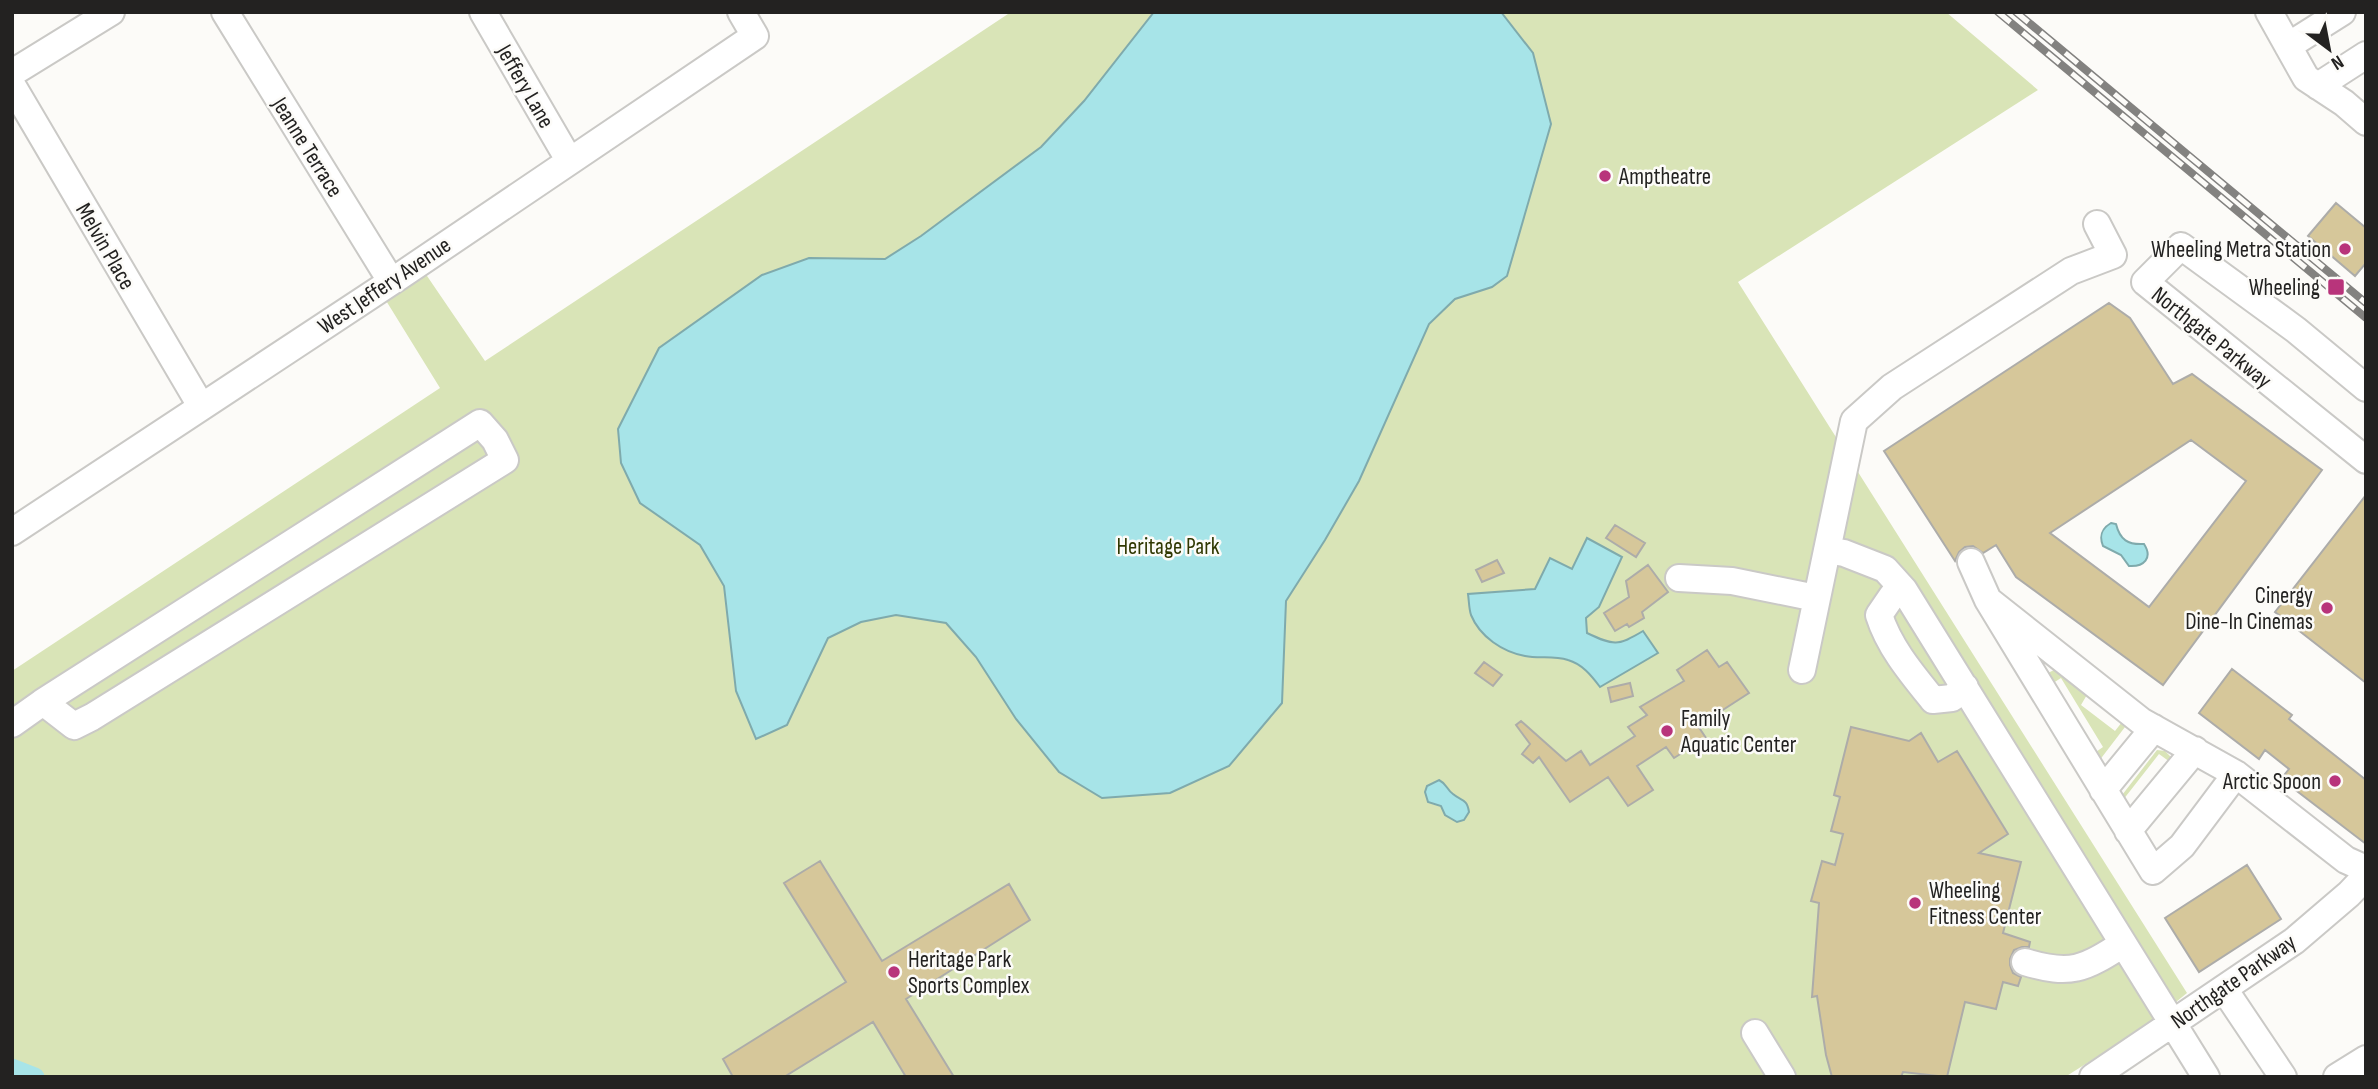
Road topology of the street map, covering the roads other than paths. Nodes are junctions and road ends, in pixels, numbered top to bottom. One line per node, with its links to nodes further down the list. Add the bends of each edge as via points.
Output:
1 (111, 12): 9 (street)
2 (225, 12): 15 (street, Jeanne Terrace)
3 (483, 12): 13 (street, Jeffery Lane)
4 (741, 12): 13 (street, West Jeffery Avenue, via 755,36)
5 (2269, 12): 7 (street)
6 (2342, 12): 7 (street)
7 (2288, 47): 11 (street, via 2306,78)
8 (2366, 55): 11 (street)
9 (12, 73)
10 (12, 85): 17 (street, Melvin Place)
11 (2318, 86): 12 (street)
12 (2366, 122)
13 (569, 160): 15 (street, West Jeffery Avenue)
14 (2097, 224): 20 (street, via 2113,255 2071,271 1892,387 1854,421)
15 (391, 281): 17 (street, West Jeffery Avenue)
16 (2366, 388): 18 (street, Northgate Parkway, via 2181,246 2145,282)
17 (201, 406): 19 (street, West Jeffery Avenue)
18 (2364, 456)
19 (14, 528)
20 (1827, 550): 23 (street, via 1885,569); 24 (street)
21 (1971, 562): 25 (street)
22 (1679, 578): 24 (street, via 1732,581)
23 (1904, 590): 27 (street); 27 (street, via 1892,596 1879,615 1884,630 1933,700 1952,698)
24 (1816, 598): 26 (street)
25 (1988, 600): 30 (street); 33 (street)
26 (1802, 670)
27 (1965, 687): 37 (street)
28 (43, 702): 28 (street, via 480,423 495,440 505,460 92,717 74,726); 29 (street)
29 (12, 724)
30 (2154, 728): 31 (street); 33 (street)
31 (2195, 750): 32 (street); 34 (street)
32 (2236, 774): 34 (street, via 2182,846 2153,871); 35 (street, via 2346,860)
33 (2103, 790): 34 (street)
34 (2128, 831)
35 (2366, 869)
36 (2366, 876): 39 (street, Northgate Parkway, via 2294,941)
37 (2123, 944): 38 (street, via 2072,970 2049,970); 40 (street)
38 (2025, 962)
39 (2224, 989): 40 (street, Northgate Parkway); 46 (street)
40 (2173, 1023): 44 (street, Northgate Parkway); 45 (street)
41 (1755, 1033): 43 (street)
42 (2366, 1059): 47 (street)
43 (1782, 1077)
44 (2093, 1077)
45 (2206, 1077)
46 (2283, 1077)
47 (2337, 1077)

